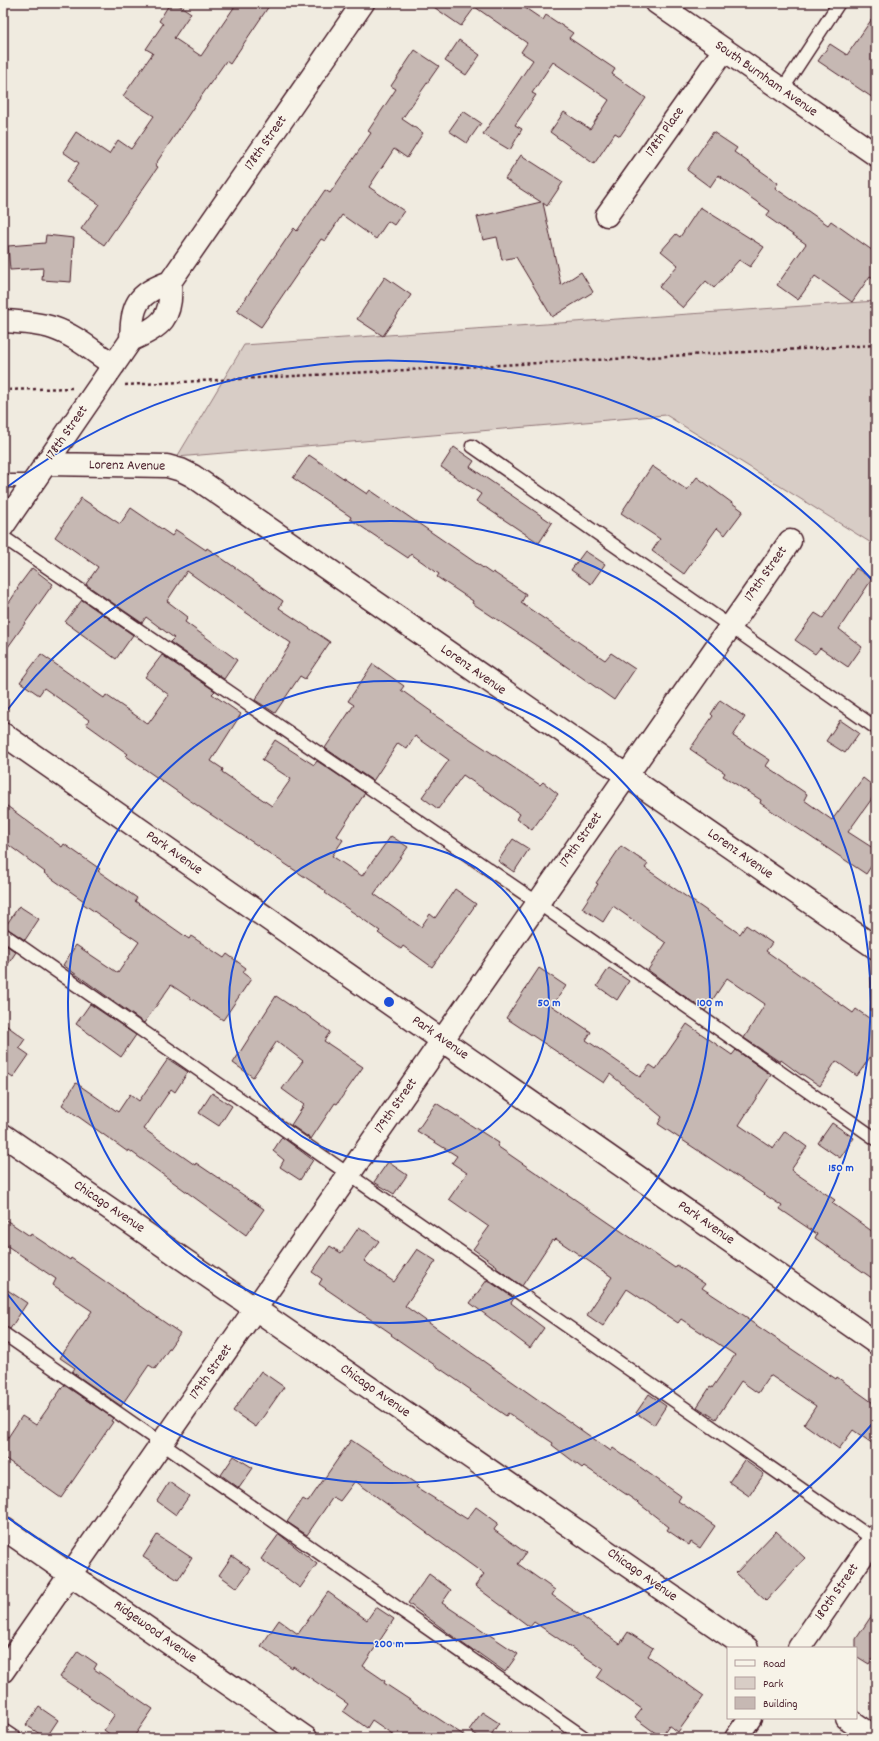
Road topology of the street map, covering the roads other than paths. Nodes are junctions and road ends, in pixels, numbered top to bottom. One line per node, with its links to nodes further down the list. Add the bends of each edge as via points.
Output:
1 (363, 3): 8 (street, 178th Street)
2 (657, 3): 4 (street, South Burnham Avenue)
3 (839, 3): 5 (lane)
4 (724, 50): 5 (street, South Burnham Avenue); 7 (street, 178th Place)
5 (782, 90): 6 (street, South Burnham Avenue)
6 (876, 155)
7 (606, 215)
8 (170, 282): 10 (street, 178th Street, via 152,289 138,302 133,316); 10 (street, 178th Street, via 171,305 165,318 155,328)
9 (3, 321): 11 (street, via 53,328)
10 (131, 340): 11 (street, 178th Street)
11 (114, 365): 13 (street, 178th Street)
12 (472, 446): 18 (lane)
13 (40, 472): 14 (lane); 15 (street, 178th Street); 21 (street, Lorenz Avenue, via 167,466 193,476)
14 (3, 481)
15 (3, 526)
16 (3, 537): 22 (lane)
17 (790, 541): 18 (street, 179th Street)
18 (730, 627): 19 (lane); 21 (street, 179th Street)
19 (876, 728)
20 (3, 734): 25 (street, Park Avenue)
21 (626, 776): 22 (street, 179th Street); 24 (street, Lorenz Avenue)
22 (538, 903): 25 (street, 179th Street); 27 (lane)
23 (3, 934): 28 (lane)
24 (876, 948)
25 (443, 1039): 28 (street, 179th Street); 31 (street, Park Avenue)
26 (3, 1135): 29 (street, Chicago Avenue)
27 (876, 1138)
28 (349, 1174): 29 (street, 179th Street); 34 (lane)
29 (256, 1308): 32 (street, 179th Street); 36 (street, Chicago Avenue)
30 (3, 1333): 32 (lane)
31 (876, 1343)
32 (162, 1443): 35 (street, 179th Street); 44 (lane)
33 (3, 1528): 35 (street, Ridgewood Avenue)
34 (875, 1539): 37 (street, 180th Street)
35 (71, 1574): 38 (street, 179th Street); 43 (street, Ridgewood Avenue)
36 (746, 1647)
37 (800, 1647)
38 (3, 1671)
39 (749, 1719): 45 (street)
40 (848, 1719): 46 (street)
41 (3, 1730): 42 (lane)
42 (15, 1738)
43 (306, 1738)
44 (585, 1738)
45 (736, 1738)
46 (876, 1738)

